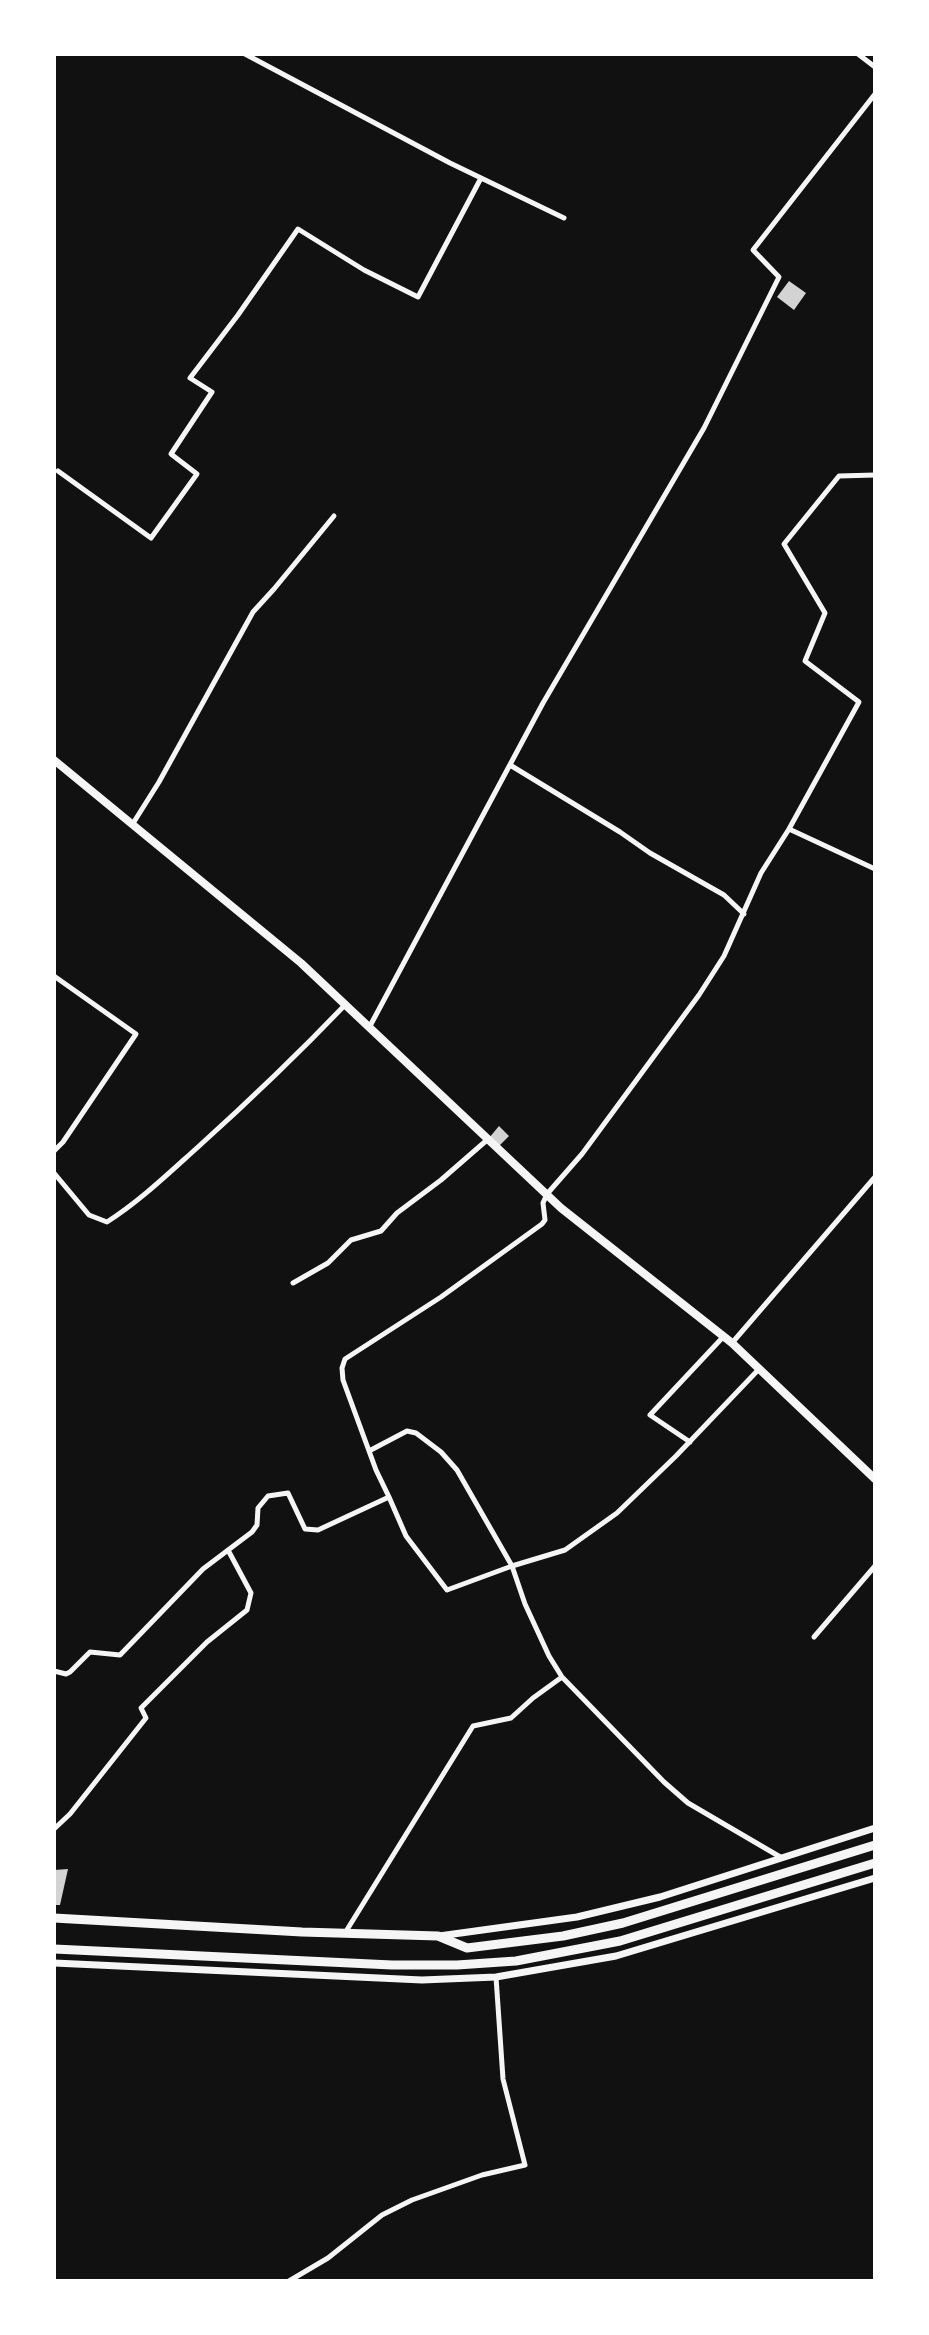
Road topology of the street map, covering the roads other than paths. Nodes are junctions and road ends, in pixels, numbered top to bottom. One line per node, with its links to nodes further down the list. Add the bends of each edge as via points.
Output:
1 (245, 54): 5 (street)
2 (858, 54): 3 (street)
3 (875, 67)
4 (875, 94): 11 (street, via 752,250 779,277 704,428)
5 (481, 178): 6 (street); 7 (street, via 418,297 298,229 190,379 212,392 171,454 197,474 151,538)
6 (564, 218)
7 (55, 472)
8 (875, 475): 13 (street, via 839,476 784,544 825,613 805,661 859,702)
9 (334, 516): 12 (street, via 253,612)
10 (54, 760): 12 (main road)
11 (510, 765): 15 (street, via 724,895); 18 (street)
12 (132, 825): 17 (main road, via 263,930)
13 (789, 829): 14 (street); 15 (street, via 761,873)
14 (875, 869)
15 (744, 914): 23 (street, via 699,995 582,1154)
16 (54, 976): 20 (street, via 136,1034)
17 (345, 1005): 18 (main road); 21 (street, via 221,1127 131,1207 107,1222 89,1215)
18 (370, 1026): 19 (main road)
19 (487, 1140): 23 (main road); 24 (street, via 381,1231 351,1240 328,1263)
20 (54, 1151)
21 (54, 1173)
22 (875, 1177): 26 (street)
23 (547, 1194): 25 (main road); 29 (street, via 542,1224 345,1359 342,1380)
24 (293, 1283)
25 (724, 1336): 26 (main road); 28 (street, via 650,1415)
26 (732, 1343): 27 (main road)
27 (760, 1368): 28 (street); 30 (main road)
28 (690, 1442): 33 (street, via 617,1513 565,1550)
29 (369, 1451): 31 (street); 33 (street, via 407,1431 441,1452 457,1470)
30 (875, 1479)
31 (389, 1497): 32 (street, via 318,1530 305,1529 288,1493 268,1496 258,1508 252,1532); 33 (street, via 406,1536 447,1590)
32 (228, 1550): 36 (street, via 203,1569 120,1655 90,1652 70,1672); 39 (street, via 251,1593 247,1610 141,1707 146,1718)
33 (512, 1566): 37 (street, via 525,1604)
34 (875, 1566): 35 (street)
35 (814, 1637)
36 (54, 1671)
37 (562, 1677): 41 (street, via 688,1802); 45 (street, via 510,1718 473,1726)
38 (875, 1828): 41 (street)
39 (54, 1829)
40 (875, 1845): 46 (highway, via 623,1923 564,1936 467,1948)
41 (782, 1858): 46 (street, via 660,1897 577,1917)
42 (875, 1863): 47 (highway, via 620,1941 516,1961 392,1965)
43 (875, 1878): 49 (street, via 615,1956)
44 (54, 1918): 45 (highway)
45 (345, 1933): 46 (highway)
46 (438, 1936)
47 (54, 1949)
48 (54, 1963): 49 (street, via 422,1980)
49 (496, 1977): 50 (street, via 503,2079 525,2165 412,2200 382,2215 328,2258)
50 (289, 2281)

